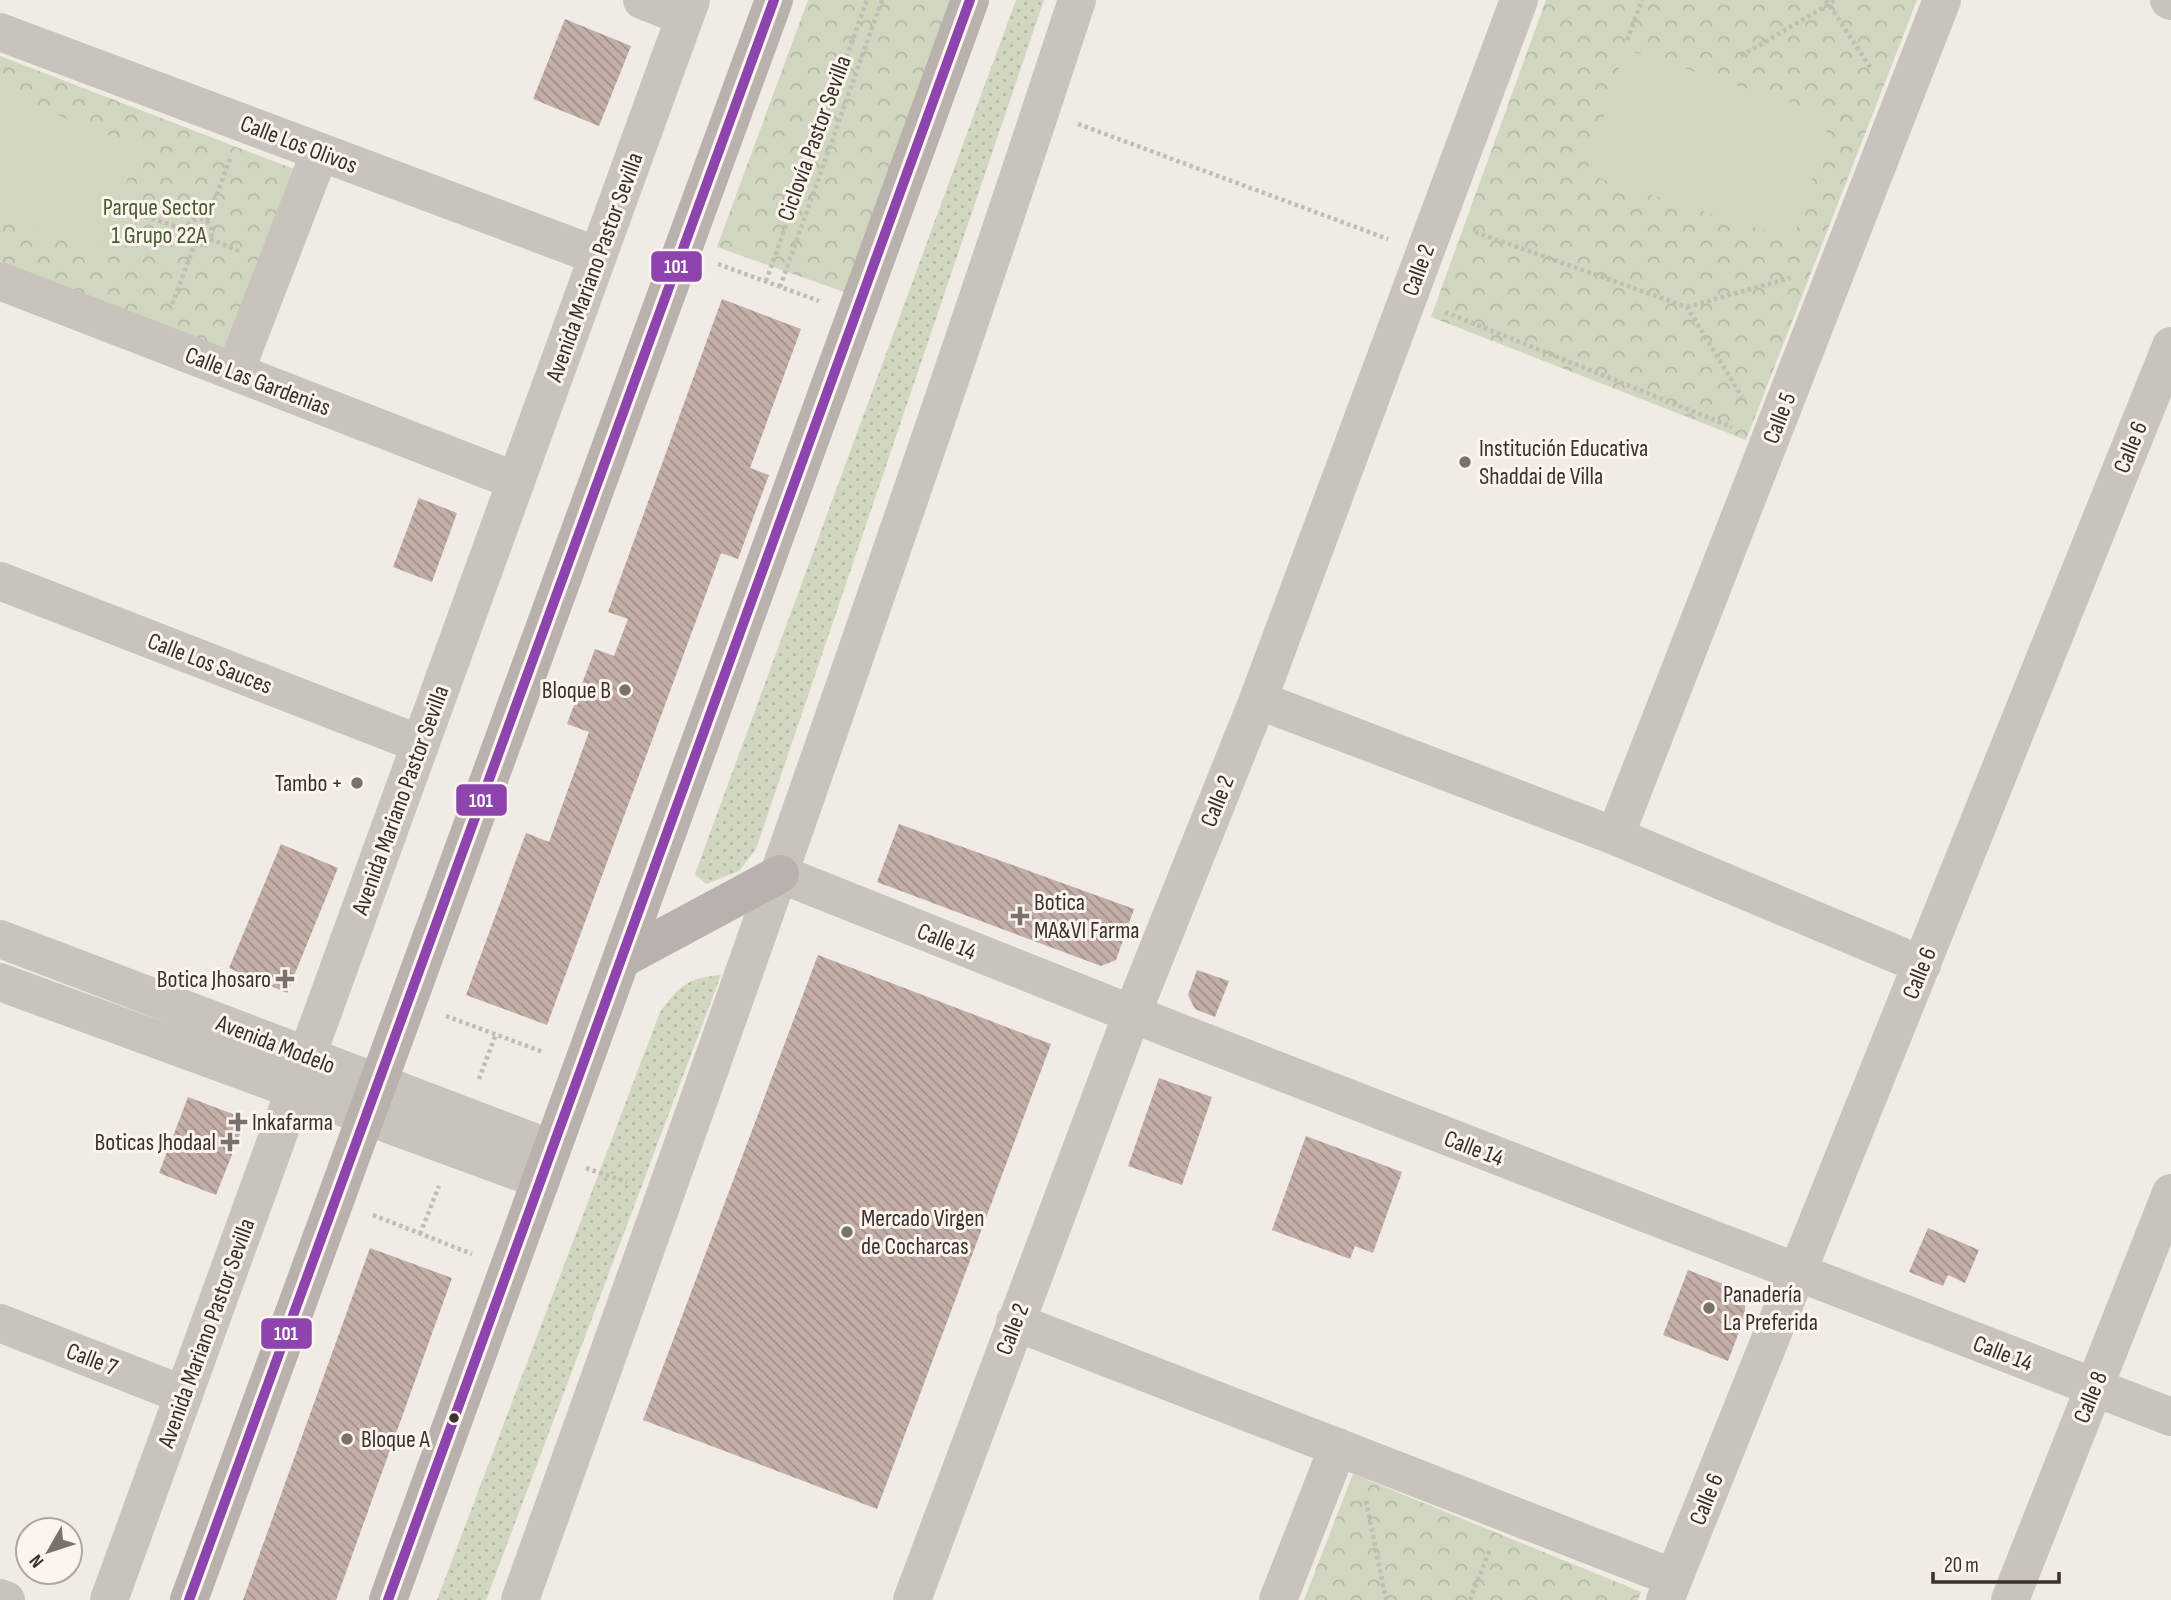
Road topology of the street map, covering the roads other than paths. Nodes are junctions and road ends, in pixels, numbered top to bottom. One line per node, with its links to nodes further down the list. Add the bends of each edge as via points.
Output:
1 (642, 0): 7 (street)
2 (774, 0): 26 (main road)
3 (970, 0): 21 (main road)
4 (1077, 0): 19 (street)
5 (1519, 0): 16 (street, Calle 2)
6 (1942, 0): 18 (street, Calle 5)
7 (688, 8): 10 (street, Avenida Mariano Pastor Sevilla)
8 (0, 32): 9 (street, Calle Los Olivos)
9 (320, 152): 10 (street, Calle Los Olivos); 13 (street)
10 (598, 256): 14 (street, Avenida Mariano Pastor Sevilla)
11 (0, 281): 13 (street, Calle Las Gardenias)
12 (2171, 346): 22 (street, Calle 6)
13 (235, 372): 14 (street, Calle Las Gardenias)
14 (516, 481): 17 (street, Avenida Mariano Pastor Sevilla)
15 (0, 581): 17 (street, Calle Los Sauces)
16 (1258, 700): 18 (street); 24 (street, Calle 2)
17 (420, 744): 25 (street, Avenida Mariano Pastor Sevilla)
18 (1615, 836): 22 (street)
19 (780, 874): 21 (main road); 24 (street, Calle 14); 42 (street)
20 (0, 939): 25 (street, Avenida Modelo)
21 (622, 959): 27 (main road, via 583,1067)
22 (1922, 965): 29 (street, Calle 6)
23 (0, 982): 25 (street, Avenida Modelo)
24 (1132, 1014): 29 (street, Calle 14); 30 (street, Calle 2)
25 (301, 1073): 26 (street, Avenida Modelo); 33 (street, Avenida Mariano Pastor Sevilla)
26 (372, 1100): 27 (street, Avenida Modelo); 40 (main road)
27 (557, 1165): 41 (main road, via 509,1269)
28 (2171, 1194): 32 (street, Calle 8)
29 (1797, 1274): 32 (street, Calle 14); 36 (street, Calle 6)
30 (1015, 1322): 35 (street); 43 (street, Calle 2)
31 (0, 1323): 33 (street, Calle 7)
32 (2094, 1388): 34 (street, Calle 14); 45 (street, Calle 8)
33 (184, 1395): 39 (street, Avenida Mariano Pastor Sevilla)
34 (2171, 1417)
35 (1338, 1447): 36 (street); 44 (street)
36 (1670, 1589)
37 (0, 1598): 38 (street)
38 (6, 1600)
39 (109, 1600)
40 (189, 1600)
41 (388, 1600)
42 (520, 1600)
43 (912, 1600)
44 (1278, 1600)
45 (2010, 1600)

